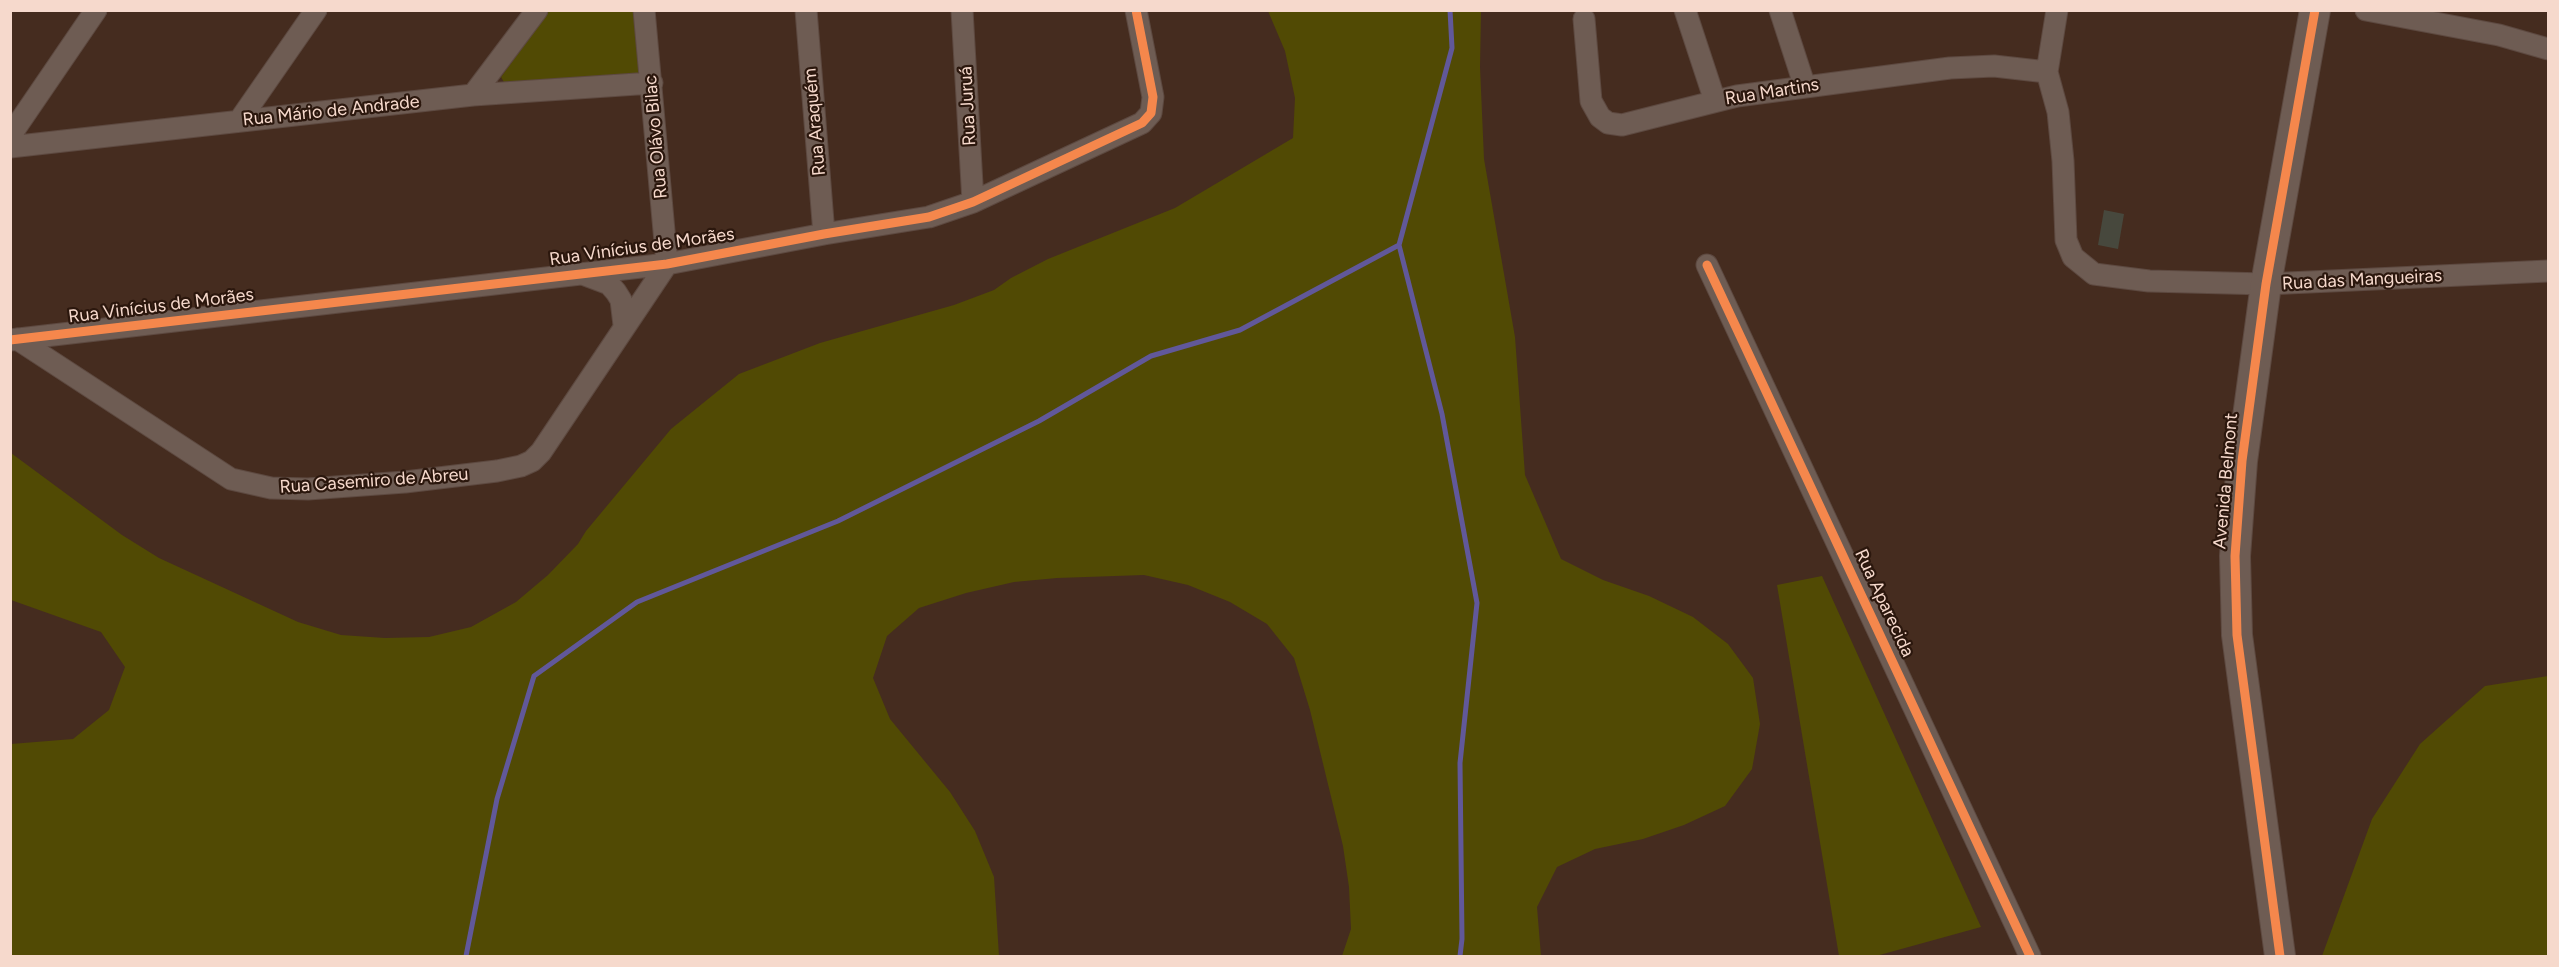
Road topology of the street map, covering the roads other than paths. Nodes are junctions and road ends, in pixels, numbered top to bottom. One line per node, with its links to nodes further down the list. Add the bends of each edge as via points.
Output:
1 (96, 10): 21 (street)
2 (316, 10): 20 (street)
3 (537, 10): 18 (street)
4 (644, 10): 16 (street, Rua Olávo Bilac)
5 (806, 10): 24 (street, Rua Araquém)
6 (962, 10): 23 (street, Rua Juruá)
7 (1136, 10): 23 (street, Rua Vinícius de Morães, via 1153,97 1151,113 1142,123)
8 (1685, 10): 19 (street)
9 (1780, 10): 17 (street)
10 (2057, 10): 15 (street, Rua das Mangueiras)
11 (2315, 10): 29 (street, Avenida Belmont)
12 (2366, 10): 14 (street, via 2499,35)
13 (1584, 19): 19 (street, Rua Martins, via 1591,101 1608,123 1622,125)
14 (2548, 49)
15 (2047, 72): 17 (street, Rua Martins, via 1994,66 1950,68); 29 (street, Rua das Mangueiras, via 2058,112 2066,240 2080,265 2094,274 2149,281)
16 (652, 84): 18 (street, Rua Mário de Andrade); 25 (street, Rua Olávo Bilac)
17 (1805, 87): 19 (street, Rua Martins)
18 (473, 95): 20 (street, Rua Mário de Andrade)
19 (1715, 101)
20 (239, 121): 22 (street, Rua Mário de Andrade)
21 (14, 125)
22 (10, 147)
23 (973, 202): 24 (street, Rua Vinícius de Morães, via 929,217)
24 (824, 234): 25 (street, Rua Vinícius de Morães)
25 (667, 264): 28 (street, Rua Vinícius de Morães); 30 (street, Rua Casemiro de Abreu)
26 (1707, 265): 32 (street, Rua Aparecida)
27 (2548, 271): 29 (street, Rua das Mangueiras)
28 (582, 274): 30 (street, via 609,284 616,292); 31 (street, Rua Vinícius de Morães)
29 (2266, 284): 33 (street, Avenida Belmont, via 2242,461 2235,556 2237,634)
30 (624, 325): 31 (street, Rua Casemiro de Abreu, via 532,461 486,473 308,489 271,488 231,479)
31 (14, 340)
32 (2030, 957)
33 (2280, 957)

